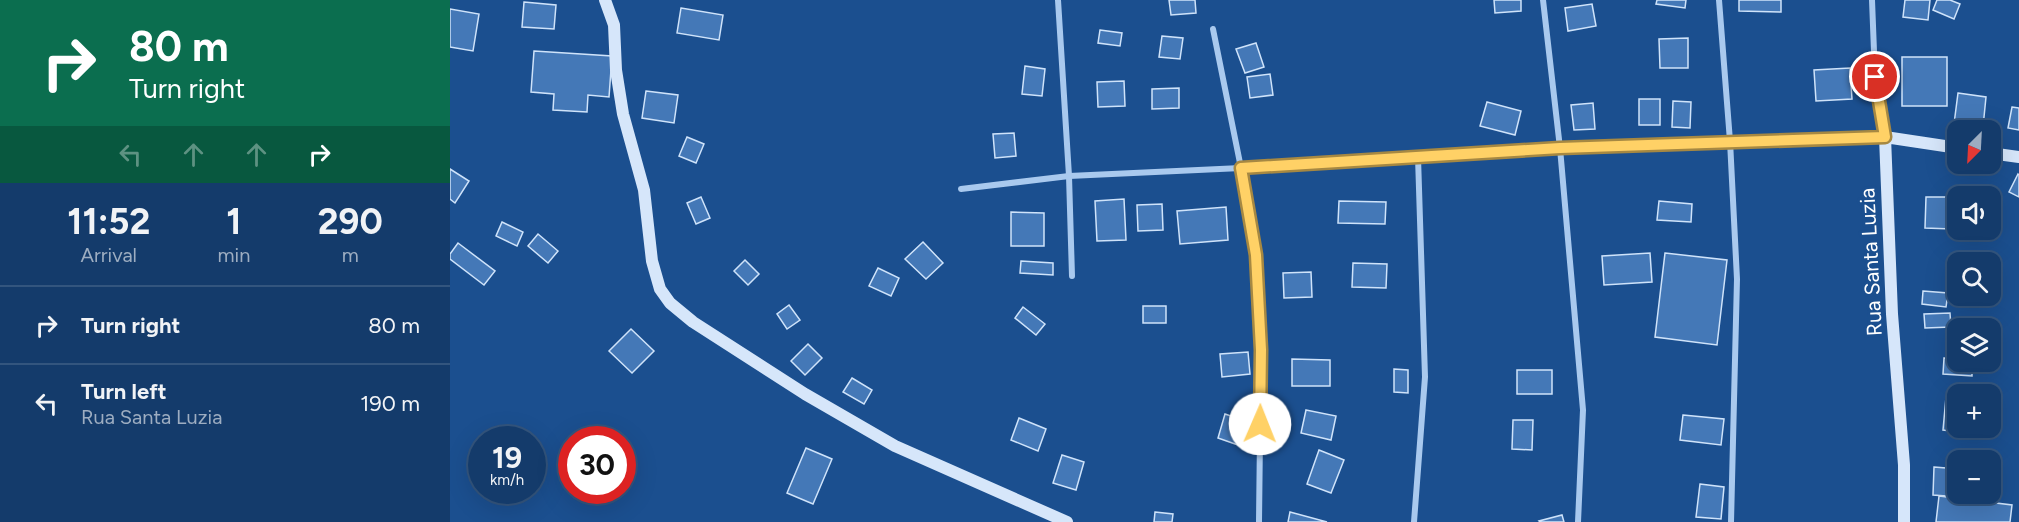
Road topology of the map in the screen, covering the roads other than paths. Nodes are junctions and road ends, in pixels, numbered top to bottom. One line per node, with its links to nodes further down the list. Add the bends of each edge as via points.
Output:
1 (605, 0): 18 (street, via 614,25 622,114 644,190 652,261 660,289 670,303 805,394 895,446)
2 (1058, 0): 15 (street)
3 (1543, 0): 10 (street)
4 (1719, 0): 8 (street)
5 (1872, 0): 7 (street, Rua Santa Luzia, via 1875,77)
6 (1213, 29): 14 (street)
7 (1885, 137): 8 (street); 9 (street); 23 (street, Rua Santa Luzia)
8 (1730, 141): 10 (street); 22 (street, via 1737,279)
9 (1947, 146)
10 (1560, 148): 12 (street); 21 (street, via 1583,410)
11 (2001, 155): 13 (street)
12 (1418, 157): 14 (street); 20 (street, via 1425,377)
13 (2019, 157)
14 (1241, 168): 15 (street); 19 (street, via 1256,255 1261,338)
15 (1069, 176): 16 (street); 17 (street)
16 (961, 189)
17 (1072, 276)
18 (1067, 522)
19 (1259, 522)
20 (1414, 522)
21 (1578, 522)
22 (1731, 522)
23 (1904, 522)

